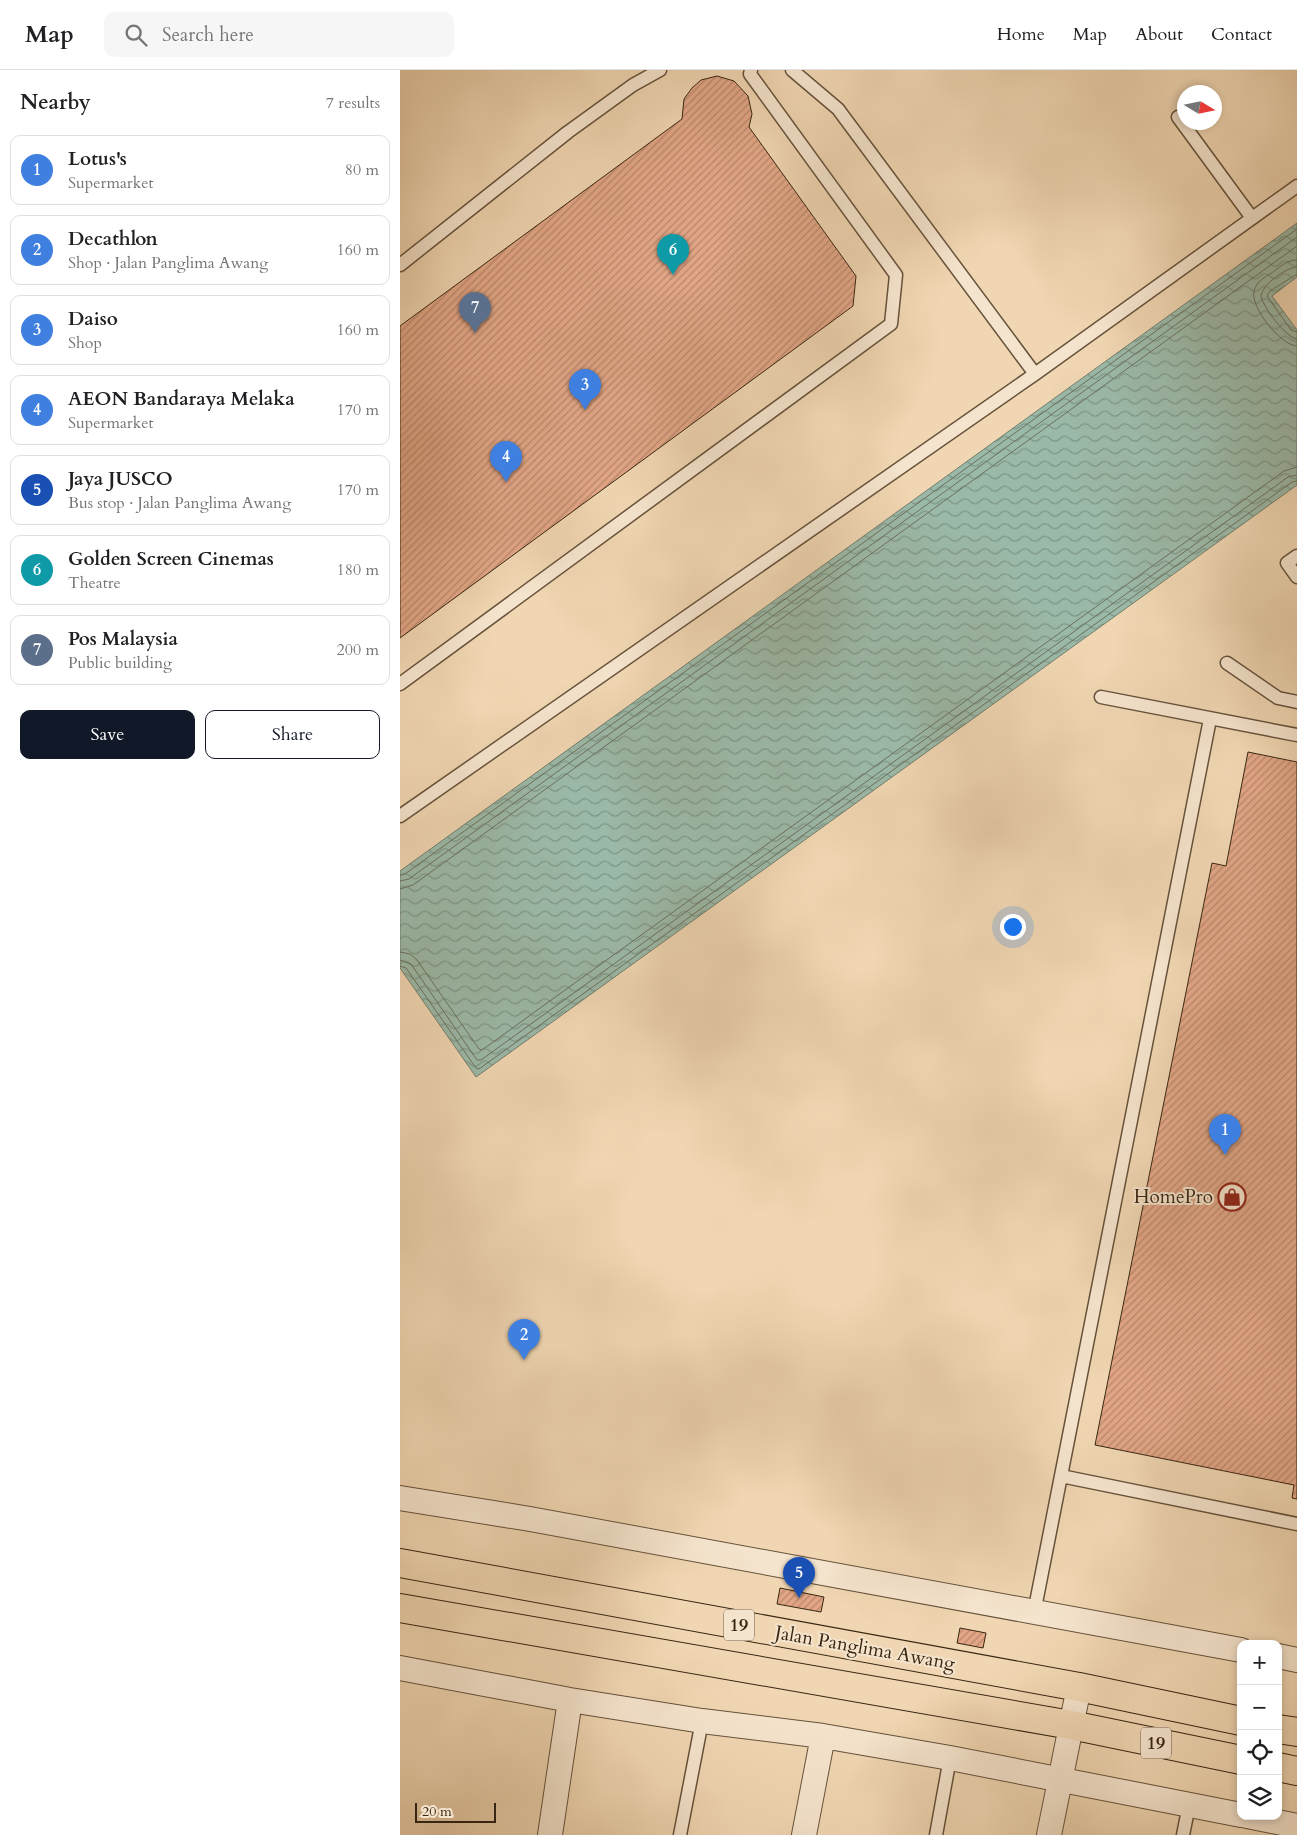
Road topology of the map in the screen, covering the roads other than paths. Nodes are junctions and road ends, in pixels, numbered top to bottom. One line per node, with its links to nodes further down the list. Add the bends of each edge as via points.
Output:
1 (660, 70): 7 (lane, via 633,85 568,132)
2 (751, 70): 12 (lane, via 750,74 896,275 891,324)
3 (792, 70): 8 (lane, via 838,109)
4 (1188, 130): 6 (lane)
5 (1297, 186): 6 (lane)
6 (1252, 218): 8 (lane)
7 (400, 265)
8 (1035, 374): 17 (lane)
9 (1297, 556): 10 (lane, via 1287,563)
10 (1297, 577)
11 (1227, 663): 14 (lane, via 1278,698)
12 (400, 684)
13 (1101, 697): 15 (lane)
14 (1297, 702)
15 (1210, 719): 16 (lane); 18 (lane)
16 (1297, 735)
17 (400, 816)
18 (1061, 1476): 20 (lane); 23 (lane)
19 (400, 1498): 23 (street, via 540,1520)
20 (1297, 1524)
21 (400, 1563): 28 (main road, Jalan Panglima Awang / 19)
22 (400, 1608): 32 (main road, 19)
23 (1034, 1613): 24 (street)
24 (1237, 1649)
25 (1282, 1657): 26 (street)
26 (1297, 1660)
27 (400, 1668): 29 (street)
28 (1079, 1688): 30 (main road, Jalan Panglima Awang / 19); 32 (street)
29 (570, 1700): 31 (street); 45 (street)
30 (1237, 1720)
31 (702, 1721): 35 (street); 46 (lane)
32 (1071, 1725): 37 (main road, 19); 40 (street)
33 (1282, 1729): 34 (main road)
34 (1297, 1732)
35 (823, 1736): 36 (street); 47 (street)
36 (950, 1758): 40 (street); 48 (lane)
37 (1237, 1759)
38 (1282, 1768): 39 (main road)
39 (1297, 1771)
40 (1060, 1779): 41 (street); 49 (street)
41 (1190, 1805): 42 (street); 50 (lane)
42 (1237, 1814)
43 (1267, 1820): 44 (street)
44 (1297, 1826)
45 (550, 1835)
46 (680, 1835)
47 (804, 1835)
48 (936, 1835)
49 (1050, 1835)
50 (1183, 1835)

